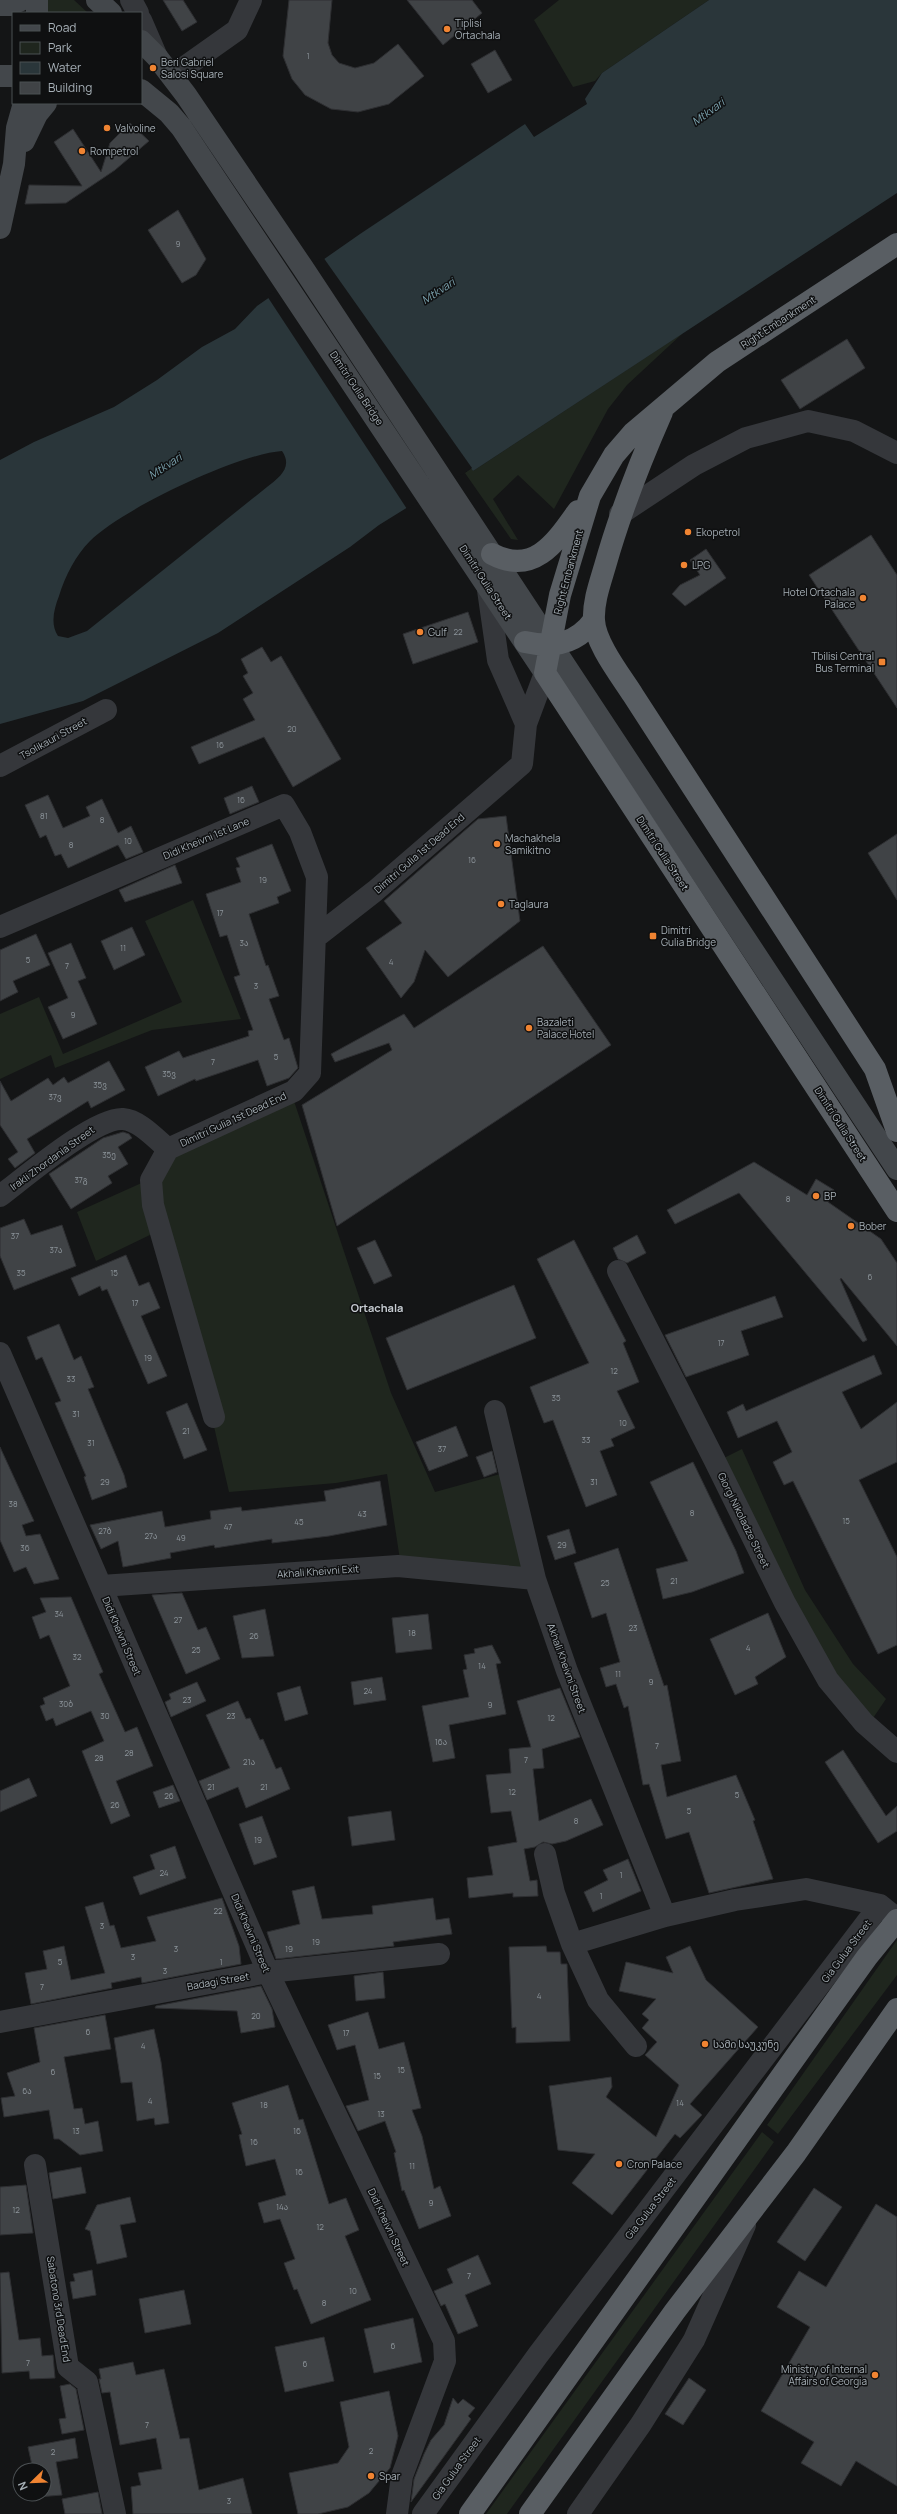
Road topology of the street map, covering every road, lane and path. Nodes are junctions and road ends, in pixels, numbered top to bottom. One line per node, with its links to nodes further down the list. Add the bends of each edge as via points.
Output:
1 (37, 0): 5 (main road)
2 (97, 0): 6 (main road)
3 (130, 0): 7 (street)
4 (251, 0): 13 (street, via 237,30)
5 (37, 12)
6 (110, 12)
7 (137, 12)
8 (142, 22): 10 (street)
9 (142, 42): 10 (main road)
10 (157, 58): 13 (main road)
11 (0, 76): 12 (main road)
12 (12, 76)
13 (172, 76): 22 (main road, via 303,268)
14 (142, 92): 22 (main road, Dimitri Gulia Bridge, via 181,127 284,280)
15 (24, 104): 17 (main road, via 17,128)
16 (45, 104): 17 (main road, via 37,114)
17 (14, 164): 18 (main road)
18 (0, 228)
19 (897, 244): 20 (highway, Right Embankment, via 717,362)
20 (664, 407): 23 (highway, Right Embankment, via 633,433 614,454); 24 (highway, Right Embankment)
21 (897, 453): 24 (street, via 854,431 808,421 746,438 685,470)
22 (438, 491): 25 (main road, Dimitri Gulia Street); 26 (main road, Dimitri Gulia Street)
23 (590, 496): 25 (highway, via 560,537 544,553 532,559 519,561 510,561); 29 (highway, Right Embankment, via 560,595)
24 (620, 514): 27 (highway, Right Embankment, via 596,596)
25 (492, 554): 29 (main road, Dimitri Gulia Street)
26 (487, 583): 28 (main road, Dimitri Gulia Street); 32 (street, via 498,660)
27 (594, 620): 29 (highway, via 580,636 568,642); 36 (highway, via 598,636 611,659 875,1069)
28 (524, 642): 29 (highway); 30 (main road, Dimitri Gulia Street)
29 (550, 645): 30 (highway, Right Embankment); 38 (main road, Dimitri Gulia Street)
30 (545, 673): 32 (street); 40 (highway, Dimitri Gulia Street)
31 (106, 710): 33 (street, Tsolikauri Street)
32 (526, 724): 35 (street, Dimitri Gulia 1st Dead End, via 522,764 375,891)
33 (0, 766)
34 (0, 926): 35 (street, Didi Kheivni 1st Lane, via 284,805 300,832 317,877)
35 (316, 937): 37 (street, Dimitri Gulia 1st Dead End, via 310,1073 294,1091)
36 (897, 1131)
37 (168, 1149): 39 (street, Irakli Zhordania Street, via 140,1126 123,1119 95,1126); 44 (street, Dimitri Gulia 1st Dead End, via 151,1180 153,1205)
38 (897, 1169)
39 (0, 1196)
40 (897, 1210)
41 (618, 1271): 47 (street, Giorgi Nikoladze Street, via 785,1603 828,1680 864,1723)
42 (0, 1354): 46 (street, Didi Kheivni Street)
43 (495, 1411): 45 (street, Akhali Kheivni Street)
44 (214, 1417)
45 (535, 1579): 46 (street, Akhali Kheivni Exit, via 398,1566); 50 (street, Akhali Kheivni Street, via 567,1671)
46 (101, 1586): 54 (street, Didi Kheivni Street)
47 (897, 1752)
48 (545, 1854): 52 (street, via 554,1893)
49 (880, 1905): 50 (street, via 806,1889 735,1900); 51 (street); 62 (street, Gia Gulua Street, via 538,2355)
50 (665, 1916): 52 (street)
51 (897, 1919): 63 (highway, Gia Gulua Street, via 867,1956)
52 (572, 1944): 57 (street, via 598,2000)
53 (439, 1954): 54 (street, Badagi Street)
54 (268, 1972): 56 (street, Badagi Street); 61 (street, Didi Kheivni Street, via 444,2342 445,2360 402,2476)
55 (897, 2009): 59 (highway)
56 (0, 2022)
57 (636, 2046)
58 (35, 2165): 60 (street, Sabatono 3rd Dead End, via 68,2367 87,2382)
59 (748, 2219): 64 (highway, via 675,2311); 65 (street, via 694,2340)
60 (115, 2514)
61 (395, 2514)
62 (423, 2514)
63 (470, 2514)
64 (530, 2514)
65 (578, 2514)

